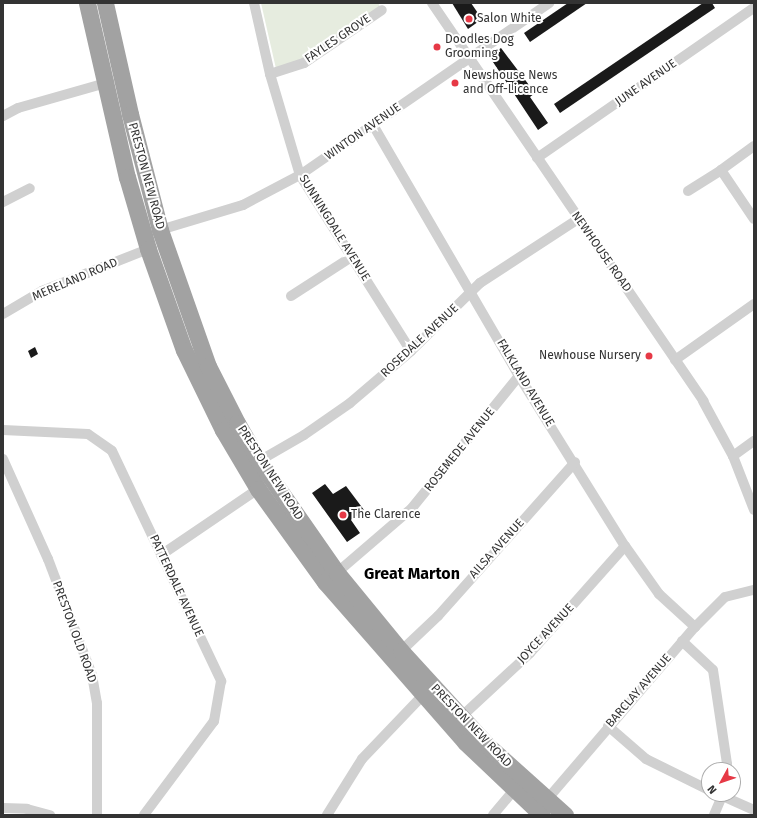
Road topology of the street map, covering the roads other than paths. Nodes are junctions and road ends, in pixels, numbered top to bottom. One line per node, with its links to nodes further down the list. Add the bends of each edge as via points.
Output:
1 (87, 3): 11 (highway, PRESTON NEW ROAD)
2 (105, 3): 10 (highway, PRESTON NEW ROAD)
3 (254, 3): 9 (street, SUNNINGDALE AVENUE)
4 (432, 3): 8 (street, NEWHOUSE ROAD)
5 (549, 3): 8 (street, WINTON AVENUE)
6 (754, 8): 15 (street, JUNE AVENUE)
7 (382, 10): 9 (street, FAYLES GROVE, via 304,63)
8 (470, 58): 13 (street, WINTON AVENUE); 15 (street, NEWHOUSE ROAD)
9 (270, 74): 17 (street, SUNNINGDALE AVENUE)
10 (122, 78): 11 (street); 23 (highway, PRESTON NEW ROAD)
11 (105, 83): 12 (street, via 18,108); 24 (highway, PRESTON NEW ROAD)
12 (3, 116)
13 (373, 125): 17 (street, WINTON AVENUE); 26 (street, FALKLAND AVENUE)
14 (754, 146): 16 (street)
15 (537, 158): 21 (street, NEWHOUSE ROAD)
16 (721, 170): 19 (street); 22 (street)
17 (300, 175): 23 (street, WINTON AVENUE, via 243,205); 25 (street, SUNNINGDALE AVENUE)
18 (30, 188): 20 (street)
19 (688, 191)
20 (3, 202)
21 (578, 219): 26 (street, ROSEDALE AVENUE, via 480,283); 31 (street, NEWHOUSE ROAD)
22 (754, 219)
23 (160, 230): 37 (highway, PRESTON NEW ROAD, via 208,366)
24 (148, 249): 29 (street, MERELAND ROAD, via 42,292); 39 (highway, PRESTON NEW ROAD, via 184,350 223,430)
25 (353, 256): 27 (street); 30 (street, SUNNINGDALE AVENUE)
26 (472, 292): 30 (street, ROSEDALE AVENUE); 32 (street, FALKLAND AVENUE)
27 (291, 296)
28 (754, 304): 31 (street)
29 (3, 314)
30 (411, 351): 37 (street, ROSEDALE AVENUE, via 350,403 304,435)
31 (675, 360): 35 (street, NEWHOUSE ROAD, via 703,401)
32 (519, 376): 38 (street, FALKLAND AVENUE); 43 (street, ROSEMEDE AVENUE, via 412,508)
33 (3, 430): 42 (street, PATTERDALE AVENUE, via 88,434 112,451)
34 (754, 441): 35 (street)
35 (733, 456): 40 (street, NEWHOUSE ROAD)
36 (3, 459): 60 (street, PRESTON OLD ROAD, via 48,559 92,675 97,703)
37 (259, 461): 43 (highway, PRESTON NEW ROAD)
38 (574, 462): 41 (street, FALKLAND AVENUE); 47 (street, AILSA AVENUE, via 438,616)
39 (258, 489): 42 (street); 43 (highway, PRESTON NEW ROAD)
40 (754, 510)
41 (625, 546): 45 (street, FALKLAND AVENUE, via 659,594); 49 (street, JOYCE AVENUE, via 530,654)
42 (161, 555): 61 (street, PATTERDALE AVENUE, via 221,681 214,722)
43 (331, 578): 47 (highway, PRESTON NEW ROAD); 48 (highway, PRESTON NEW ROAD)
44 (754, 590): 45 (street, BARCLAY AVENUE, via 725,597)
45 (695, 627): 46 (street, BARCLAY AVENUE)
46 (682, 642): 50 (street, BARCLAY AVENUE); 51 (street, via 713,670)
47 (401, 651): 48 (highway, PRESTON NEW ROAD)
48 (427, 691): 49 (highway, PRESTON NEW ROAD); 53 (highway, PRESTON NEW ROAD); 62 (street, via 362,759)
49 (461, 717): 57 (highway, PRESTON NEW ROAD)
50 (608, 726): 52 (street, via 646,759); 57 (street, BARCLAY AVENUE)
51 (727, 762)
52 (701, 786)
53 (514, 790): 57 (highway, PRESTON NEW ROAD); 63 (street)
54 (718, 802): 65 (street)
55 (736, 802): 58 (street)
56 (3, 808): 59 (street, via 27,809)
57 (542, 808): 64 (highway, PRESTON NEW ROAD)
58 (754, 810)
59 (50, 815)
60 (96, 815)
61 (144, 815)
62 (327, 815)
63 (493, 815)
64 (565, 815)
65 (714, 815)

